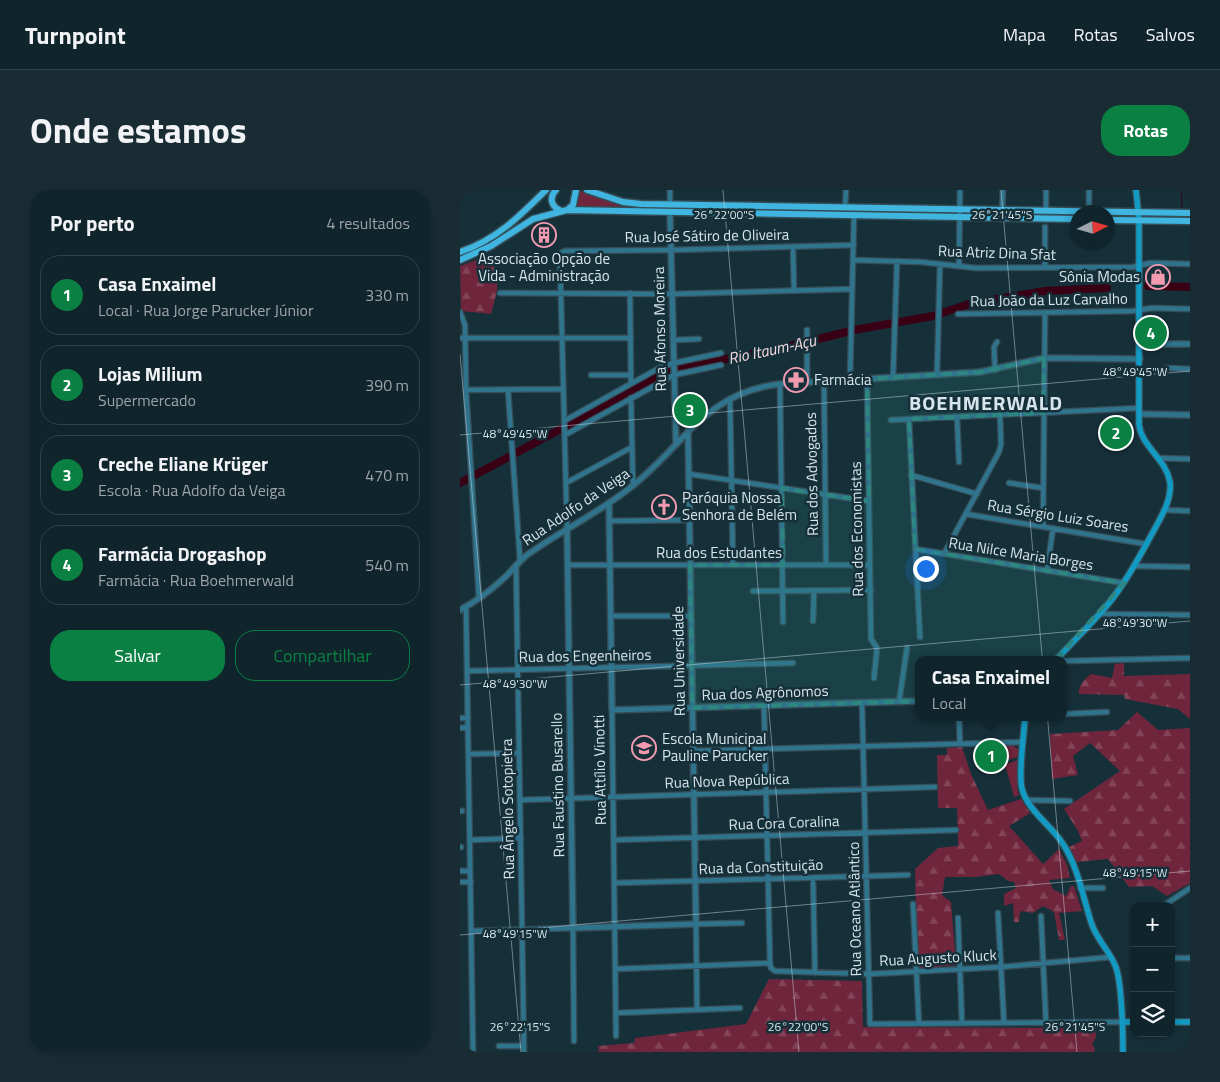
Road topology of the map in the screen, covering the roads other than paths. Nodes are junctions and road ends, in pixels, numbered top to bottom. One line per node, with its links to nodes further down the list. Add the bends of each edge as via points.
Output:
1 (546, 190): 15 (main road)
2 (556, 190): 15 (main road); 21 (main road, via 552,203)
3 (570, 190): 13 (main road)
4 (588, 190): 14 (main road)
5 (594, 190): 14 (main road)
6 (670, 190): 16 (street)
7 (846, 190): 18 (street)
8 (960, 190): 19 (street)
9 (1003, 190): 20 (street)
10 (1046, 190): 22 (street)
11 (1089, 190): 17 (street)
12 (1136, 190): 25 (main road)
13 (575, 194): 21 (main road, via 573,205)
14 (601, 194): 16 (main road, via 628,203)
15 (538, 198): 38 (main road, via 500,233)
16 (668, 204): 18 (main road); 26 (main road)
17 (1088, 205)
18 (845, 208): 19 (main road)
19 (960, 210): 20 (main road); 29 (street)
20 (1002, 210): 22 (main road)
21 (565, 211): 26 (main road); 39 (main road, via 533,218 491,246)
22 (1046, 211): 23 (main road)
23 (1070, 212)
24 (1115, 212): 25 (main road)
25 (1139, 212): 27 (main road); 32 (main road)
26 (670, 213): 28 (main road); 37 (street, Rua Afonso Moreira)
27 (1190, 213)
28 (854, 216): 29 (main road); 35 (street)
29 (960, 218): 30 (main road); 44 (street)
30 (1070, 219)
31 (1115, 220): 32 (main road)
32 (1139, 220): 33 (main road); 45 (main road)
33 (1190, 221)
34 (1045, 227): 46 (street)
35 (854, 245): 36 (street, Rua José Sátiro de Oliveira); 40 (street)
36 (793, 247): 37 (street, Rua José Sátiro de Oliveira); 48 (street)
37 (671, 250): 50 (street, Rua José Sátiro de Oliveira, via 565,251 561,253 560,260); 52 (street, Rua Afonso Moreira)
38 (460, 252)
39 (460, 260)
40 (853, 260): 41 (street, Rua Atriz Dina Sfat); 47 (street)
41 (897, 261): 42 (street, Rua Atriz Dina Sfat); 78 (street)
42 (940, 264): 44 (street, Rua Atriz Dina Sfat); 77 (street)
43 (1190, 264): 45 (street, Rua Atriz Dina Sfat, via 1150,263)
44 (959, 266): 46 (street, Rua Atriz Dina Sfat)
45 (1140, 266): 46 (street, Rua Atriz Dina Sfat); 54 (main road)
46 (1045, 268)
47 (852, 289): 48 (street); 80 (street)
48 (794, 291): 52 (street)
49 (500, 293): 50 (street)
50 (561, 293): 51 (street); 60 (street)
51 (630, 294): 52 (street); 61 (street)
52 (672, 294): 63 (street, Rua Afonso Moreira)
53 (1190, 309): 54 (street, Rua João da Luz Carvalho)
54 (1140, 310): 56 (street, Rua João da Luz Carvalho); 65 (main road)
55 (460, 312): 59 (street, via 465,325)
56 (1045, 313): 57 (street, Rua João da Luz Carvalho); 68 (street)
57 (958, 314)
58 (807, 330): 82 (street)
59 (463, 338): 60 (street); 85 (street)
60 (562, 338): 61 (street); 87 (street)
61 (631, 338): 76 (street)
62 (700, 339): 63 (street)
63 (673, 340): 72 (street, Rua Afonso Moreira)
64 (997, 342): 74 (street)
65 (1140, 344): 66 (street); 69 (main road)
66 (1190, 344)
67 (721, 353): 72 (street)
68 (1044, 358): 69 (street, Rua Adolfo da Veiga); 74 (street, Rua Adolfo da Veiga); 91 (street)
69 (1140, 359): 90 (main road)
70 (721, 366): 72 (street)
71 (1167, 368): 73 (street)
72 (674, 369): 83 (street, via 661,368); 88 (street); 100 (street, Rua Afonso Moreira)
73 (1190, 369)
74 (994, 370): 77 (street, Rua Adolfo da Veiga)
75 (591, 375): 76 (street)
76 (631, 375): 83 (street)
77 (937, 375): 78 (street, Rua Adolfo da Veiga)
78 (893, 378): 79 (street, Rua Adolfo da Veiga)
79 (867, 379): 80 (street, Rua Adolfo da Veiga); 115 (street, Rua dos Economistas)
80 (850, 380): 81 (street, Rua Adolfo da Veiga)
81 (824, 382): 82 (street, Rua Adolfo da Veiga); 113 (street, Rua dos Advogados)
82 (807, 383): 84 (street, Rua Adolfo da Veiga)
83 (631, 384): 97 (street)
84 (780, 384): 89 (street, Rua Adolfo da Veiga); 111 (street)
85 (466, 390): 86 (street); 144 (street)
86 (508, 390): 87 (street); 128 (street, Rua Ângelo Sotopietra)
87 (564, 390): 97 (street)
88 (632, 398): 99 (street); 101 (street)
89 (730, 399): 98 (street, Rua Adolfo da Veiga, via 714,408); 107 (street)
90 (1139, 411): 91 (street); 93 (street); 102 (main road, via 1141,433)
91 (1043, 413): 92 (street); 112 (street)
92 (1000, 415): 94 (street); 114 (street, via 1000,450)
93 (1190, 415)
94 (957, 417): 95 (street); 104 (street)
95 (909, 419): 96 (street); 106 (street)
96 (891, 420)
97 (564, 423): 99 (street)
98 (688, 431): 100 (street, Rua Adolfo da Veiga); 105 (street, Rua Universidade)
99 (565, 433): 108 (street)
100 (676, 443): 110 (street, Rua Adolfo da Veiga)
101 (632, 447): 108 (street); 110 (street)
102 (1158, 458): 103 (street); 117 (main road, via 1170,483)
103 (1190, 459)
104 (959, 462)
105 (689, 474): 107 (street); 120 (street, Rua Universidade)
106 (911, 475): 114 (street); 126 (street)
107 (732, 480): 111 (street); 132 (street)
108 (566, 483): 123 (street)
109 (1009, 483): 112 (street)
110 (632, 486): 116 (street, Rua Adolfo da Veiga)
111 (782, 488): 113 (street); 133 (street)
112 (1043, 488): 122 (street)
113 (825, 494): 115 (street); 134 (street, Rua dos Advogados)
114 (977, 494): 119 (street)
115 (869, 501): 135 (street, Rua dos Economistas)
116 (609, 503): 121 (street, Rua Attílio Vinotti); 123 (street, Rua Adolfo da Veiga)
117 (1164, 510): 118 (street); 125 (main road)
118 (1190, 511)
119 (966, 514): 122 (street, Rua Sérgio Luiz Soares); 127 (street)
120 (690, 520): 121 (street); 131 (street, Rua Universidade)
121 (609, 521): 130 (street, Rua Attílio Vinotti)
122 (1043, 527): 124 (street, Rua Sérgio Luiz Soares)
123 (567, 528): 128 (street, Rua Adolfo da Veiga); 129 (street, Rua Faustino Busarello)
124 (1053, 528): 125 (street, Rua Sérgio Luiz Soares); 138 (street)
125 (1146, 544): 136 (main road)
126 (915, 550): 127 (street, Rua Nilce Maria Borges); 153 (street)
127 (944, 554): 138 (street, Rua Nilce Maria Borges)
128 (518, 563): 144 (street, Rua Adolfo da Veiga); 162 (street, Rua Ângelo Sotopietra)
129 (568, 565): 130 (street, Rua dos Estudantes); 161 (street, Rua Faustino Busarello)
130 (610, 565): 131 (street, Rua dos Estudantes); 149 (street, Rua Attílio Vinotti)
131 (690, 565): 132 (street, Rua dos Estudantes); 150 (street, Rua Universidade)
132 (733, 565): 133 (street, Rua dos Estudantes)
133 (782, 565): 134 (street, Rua dos Estudantes); 142 (street)
134 (826, 565): 135 (street, Rua dos Estudantes)
135 (870, 565): 140 (street, Rua dos Economistas)
136 (1134, 566): 137 (street); 139 (main road)
137 (1190, 567)
138 (1046, 571): 139 (street, Rua Nilce Maria Borges)
139 (1124, 583): 147 (main road)
140 (871, 590): 143 (street); 164 (street, Rua dos Economistas, via 871,639 876,648)
141 (753, 591): 142 (street)
142 (783, 591): 143 (street); 152 (street)
143 (814, 591): 151 (street)
144 (479, 598): 145 (street, Rua Adolfo da Veiga)
145 (466, 607): 146 (street, Rua Adolfo da Veiga); 163 (street)
146 (460, 609)
147 (1100, 614): 148 (street); 155 (main road)
148 (1190, 615)
149 (610, 616): 150 (street); 160 (street, Rua Attílio Vinotti)
150 (691, 616): 159 (street, Rua Universidade)
151 (813, 620)
152 (783, 622)
153 (920, 637)
154 (907, 648): 166 (street)
155 (1060, 656)
156 (1190, 658): 157 (street)
157 (1067, 661)
158 (794, 663): 159 (street, Rua dos Engenheiros)
159 (692, 666): 160 (street, Rua dos Engenheiros); 169 (street, Rua Universidade)
160 (611, 668): 161 (street, Rua dos Engenheiros); 170 (street, Rua Attílio Vinotti)
161 (569, 669): 162 (street, Rua dos Engenheiros); 191 (street, Rua Faustino Busarello)
162 (518, 670): 163 (street, Rua dos Engenheiros); 184 (street, Rua Ângelo Sotopietra)
163 (468, 671): 174 (street)
164 (874, 678)
165 (915, 701): 166 (street, Rua dos Agrônomos)
166 (899, 702): 167 (street, Rua dos Agrônomos)
167 (862, 703): 168 (street, Rua dos Agrônomos); 181 (street, Rua Oceano Atlântico)
168 (764, 706): 169 (street, Rua dos Agrônomos); 182 (street)
169 (692, 708): 170 (street, Rua dos Agrônomos); 183 (street, Rua Universidade)
170 (612, 710): 190 (street, Rua Attílio Vinotti)
171 (1107, 712): 172 (street)
172 (1067, 714)
173 (460, 718): 174 (street)
174 (468, 718): 178 (street)
175 (959, 721): 180 (street)
176 (1025, 721): 179 (main road)
177 (460, 728): 178 (street)
178 (468, 728): 185 (street)
179 (1023, 742): 180 (street); 193 (main road, via 1021,783)
180 (960, 744): 181 (street)
181 (863, 746): 182 (street); 187 (street, Rua Oceano Atlântico)
182 (765, 749): 183 (street); 188 (street)
183 (693, 751): 189 (street, Rua Universidade)
184 (519, 753): 185 (street); 192 (street, Rua Ângelo Sotopietra)
185 (469, 754): 200 (street)
186 (934, 788): 187 (street, Rua Nova República)
187 (864, 790): 188 (street, Rua Nova República); 196 (street, Rua Oceano Atlântico)
188 (766, 792): 189 (street, Rua Nova República); 197 (street)
189 (694, 795): 190 (street, Rua Nova República); 199 (street, Rua Universidade)
190 (613, 797): 191 (street, Rua Nova República); 201 (street, Rua Attílio Vinotti)
191 (571, 798): 192 (street, Rua Nova República); 223 (street, Rua Faustino Busarello)
192 (520, 800): 198 (street, Rua Ângelo Sotopietra)
193 (1027, 800): 194 (street); 212 (main road, via 1062,843)
194 (1070, 801)
195 (956, 830): 196 (street, Rua Cora Coralina)
196 (865, 833): 197 (street, Rua Cora Coralina); 205 (street, Rua Oceano Atlântico)
197 (767, 836): 199 (street, Rua Cora Coralina); 207 (street)
198 (521, 838): 200 (street); 224 (street, Rua Ângelo Sotopietra)
199 (694, 838): 201 (street, Rua Cora Coralina); 208 (street, Rua Universidade)
200 (470, 840): 203 (street)
201 (614, 840): 211 (street, Rua Attílio Vinotti)
202 (460, 871): 203 (street)
203 (470, 871): 210 (street)
204 (908, 875): 205 (street, Rua da Constituição)
205 (866, 876): 206 (street, Rua da Constituição); 237 (street, Rua Oceano Atlântico)
206 (813, 878): 207 (street, Rua da Constituição); 236 (street)
207 (768, 879): 208 (street, Rua da Constituição); 229 (street)
208 (695, 881): 211 (street, Rua da Constituição); 221 (street, Rua Universidade)
209 (460, 882): 210 (street)
210 (471, 882): 225 (street)
211 (614, 883): 222 (street, Rua Attílio Vinotti)
212 (1080, 888): 213 (street); 226 (main road, via 1096,936)
213 (1103, 888)
214 (1190, 888): 215 (street)
215 (1169, 902)
216 (913, 904): 235 (street)
217 (998, 913): 232 (street)
218 (1041, 916): 230 (street)
219 (958, 918): 234 (street)
220 (742, 923): 221 (street)
221 (696, 924): 222 (street); 231 (street, Rua Universidade)
222 (615, 926): 223 (street); 233 (street, Rua Attílio Vinotti)
223 (572, 928): 224 (street); 250 (street, Rua Faustino Busarello)
224 (522, 929): 225 (street); 252 (street, Rua Ângelo Sotopietra)
225 (471, 931): 253 (street)
226 (1111, 957): 230 (street, Rua Augusto Kluck); 241 (main road, via 1118,972)
227 (1175, 958): 228 (street)
228 (1190, 958)
229 (770, 963): 231 (street); 236 (street, Rua Augusto Kluck, via 775,971)
230 (1043, 963): 232 (street, Rua Augusto Kluck); 247 (street)
231 (696, 966): 233 (street); 239 (street, Rua Universidade)
232 (1001, 966): 234 (street, Rua Augusto Kluck); 246 (street)
233 (616, 969): 240 (street, Rua Attílio Vinotti)
234 (960, 969): 235 (street, Rua Augusto Kluck); 245 (street)
235 (916, 971): 237 (street, Rua Augusto Kluck); 248 (street)
236 (815, 973): 237 (street, Rua Augusto Kluck)
237 (869, 974): 248 (street, Rua Oceano Atlântico, via 870,1024)
238 (740, 1008): 239 (street)
239 (697, 1010): 240 (street)
240 (616, 1013): 249 (street, Rua Attílio Vinotti)
241 (1122, 1022): 242 (main road); 247 (street); 255 (main road)
242 (1130, 1022)
243 (1175, 1022): 244 (main road)
244 (1190, 1022)
245 (962, 1023): 246 (street); 248 (street)
246 (1004, 1023): 247 (street)
247 (1046, 1023)
248 (919, 1024)
249 (616, 1036)
250 (574, 1041)
251 (499, 1046): 252 (street)
252 (524, 1046): 254 (street, Rua Ângelo Sotopietra)
253 (473, 1052)
254 (524, 1052)
255 (1122, 1052)

